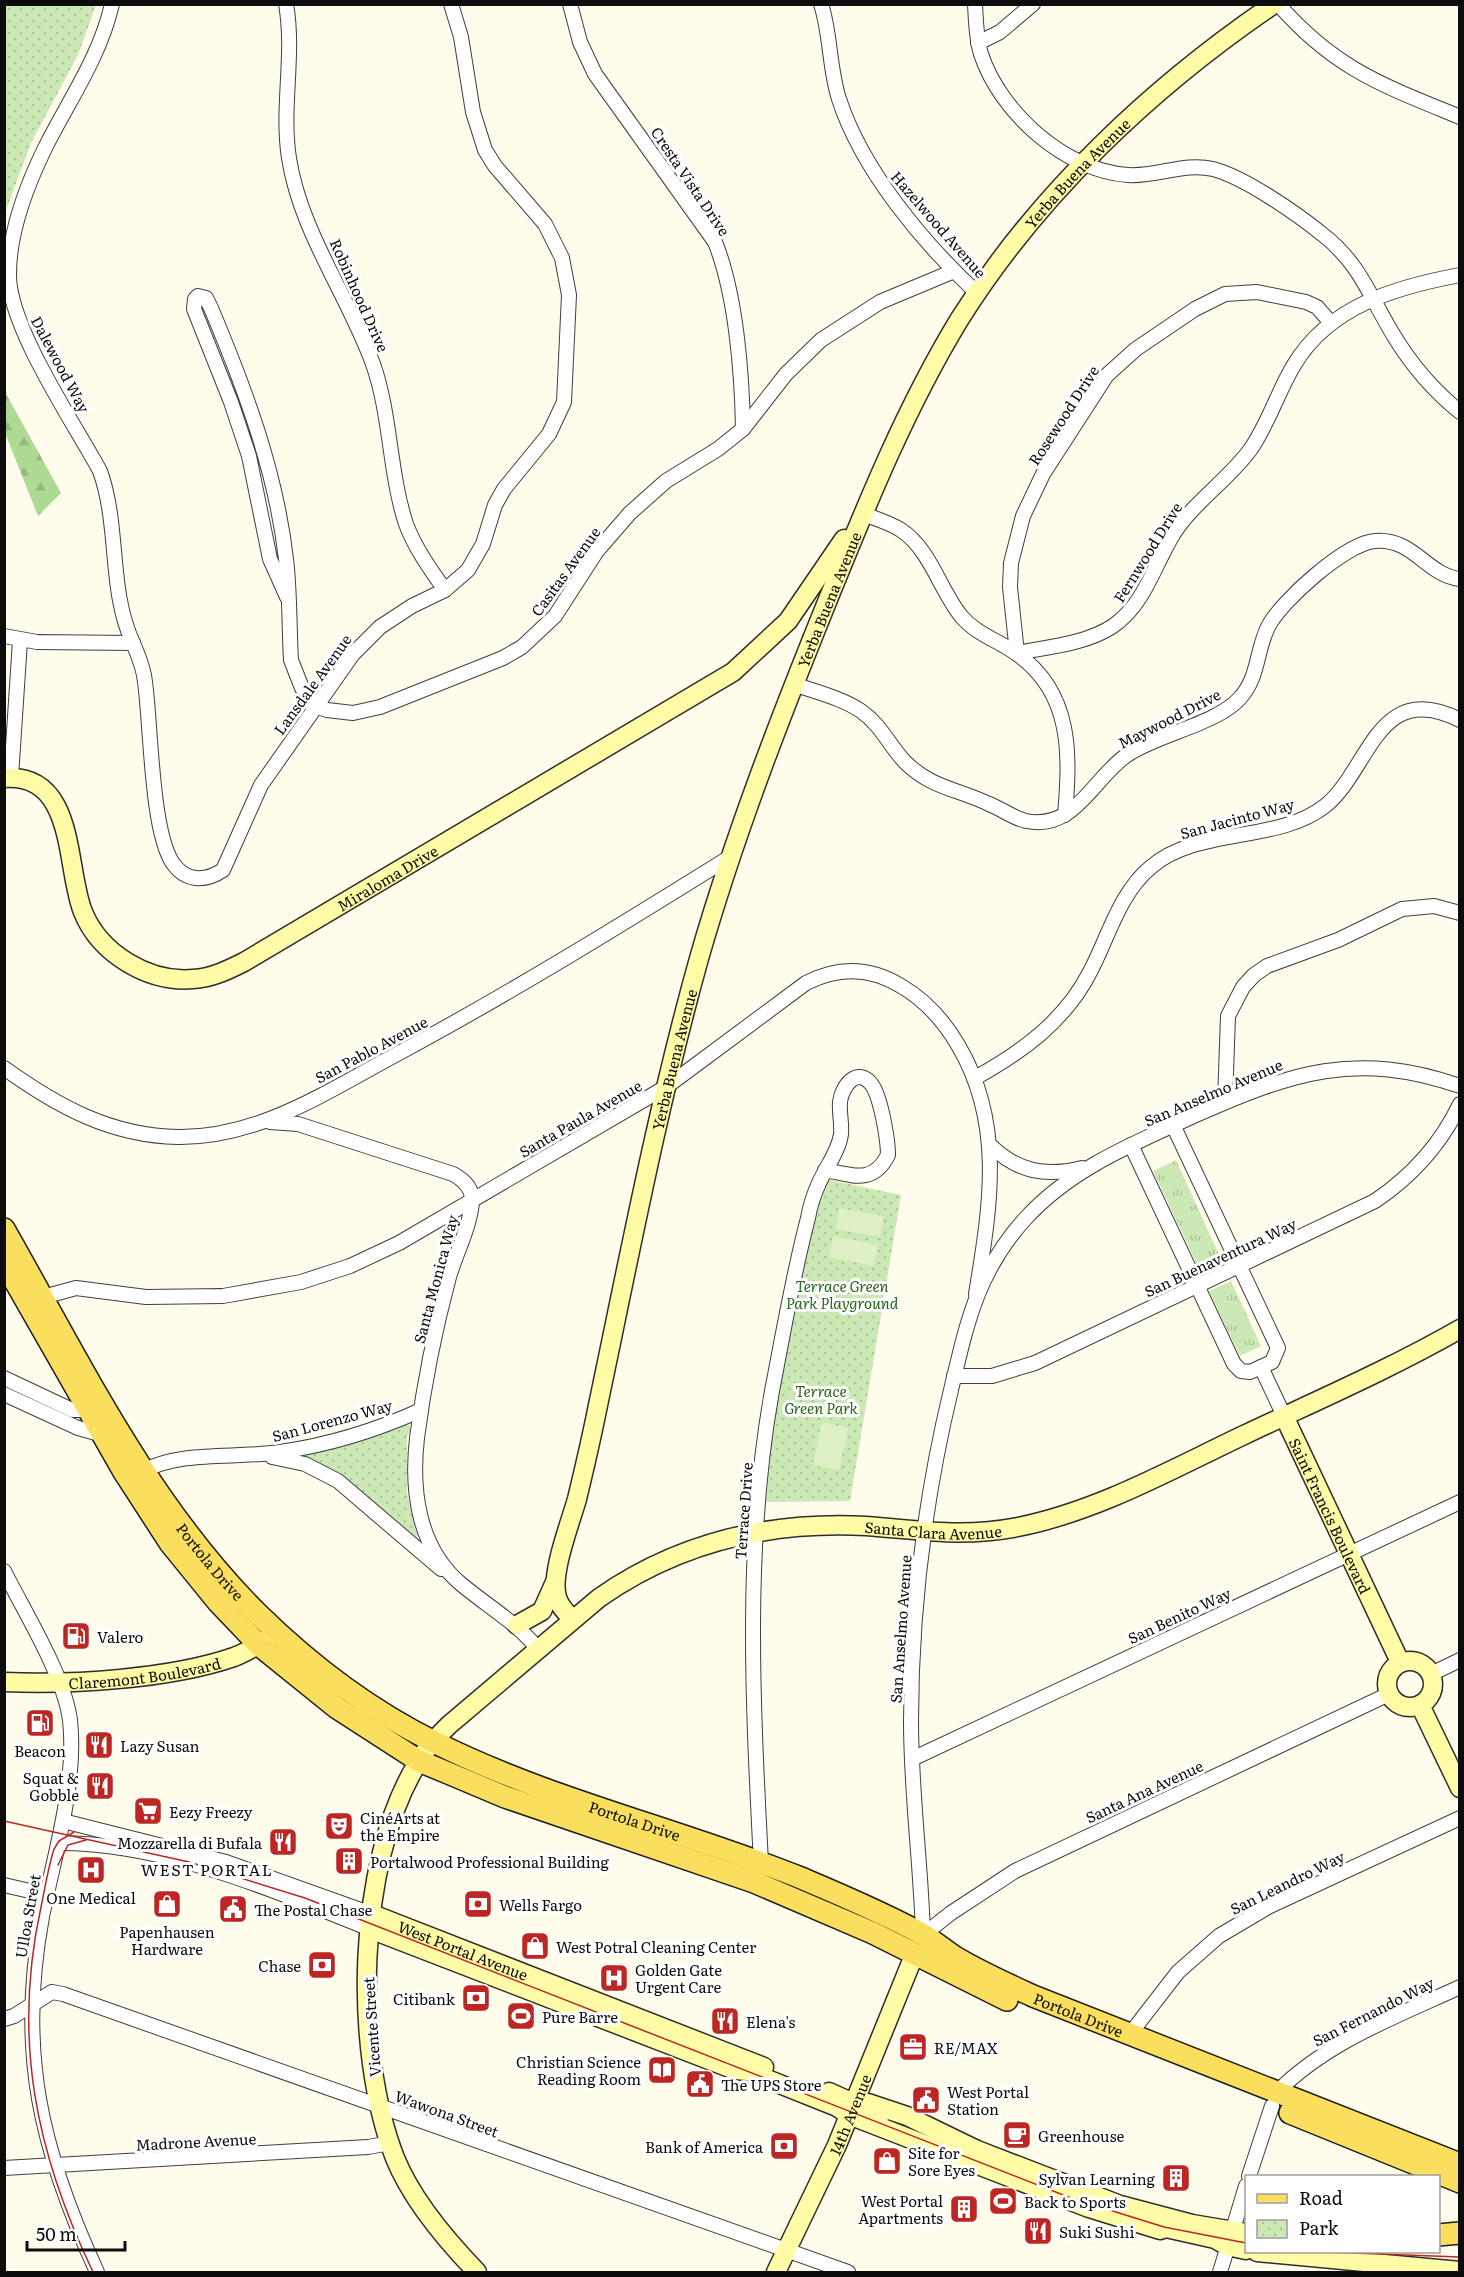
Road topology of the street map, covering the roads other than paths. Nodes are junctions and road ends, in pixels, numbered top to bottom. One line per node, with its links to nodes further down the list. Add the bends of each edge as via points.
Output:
1 (112, 4): 27 (street, Dalewood Way, via 91,66 33,176 16,230 9,275 11,296 26,337 100,471 108,493 120,605)
2 (286, 4): 22 (street, Robinhood Drive, via 286,137 295,184 373,365 406,522 426,563)
3 (451, 4): 22 (street, Lansdale Avenue, via 461,37 478,133 495,166 534,209 555,241 569,295 567,385 557,419 539,448 504,489 477,557 458,581)
4 (570, 4): 18 (street, Cresta Vista Drive, via 580,42 596,75 715,242 727,286 741,380)
5 (821, 4): 12 (street, Hazelwood Avenue, via 836,87 857,143 883,187)
6 (975, 4): 9 (street)
7 (1034, 4): 9 (street, via 1000,32)
8 (1276, 4): 10 (street, via 1308,37 1346,67); 11 (street, Yerba Buena Avenue, via 1170,83)
9 (978, 43): 11 (street, via 997,88 1010,106 1041,137)
10 (1460, 117)
11 (1084, 163): 14 (street, Yerba Buena Avenue, via 1020,237); 15 (street, via 1125,175 1142,176 1192,167 1230,175 1335,244 1356,267)
12 (954, 271): 14 (street, Hazelwood Avenue); 18 (street, Casitas Avenue, via 880,302 840,326 803,355)
13 (1460, 275): 15 (street, Fernwood Drive)
14 (978, 294): 19 (street, Yerba Buena Avenue, via 958,321 915,399)
15 (1374, 298): 16 (street, Fernwood Drive); 17 (street, via 1407,356)
16 (1331, 323): 28 (street, Fernwood Drive, via 1294,364 1271,416 1248,453 1175,531 1146,588 1125,618 1095,636); 28 (street, Rosewood Drive, via 1317,307 1306,302 1257,292 1225,294 1185,315 1107,375 1043,474 1023,516 1011,563)
17 (1460, 411)
18 (743, 429): 30 (street, Casitas Avenue, via 666,482 630,513 597,551 555,616 522,647 380,707 353,713)
19 (864, 514): 21 (street, Yerba Buena Avenue); 24 (street, Yerba Buena Avenue); 28 (street, via 902,531 914,541 961,616 986,638)
20 (1460, 579): 33 (street, Maywood Drive, via 1440,572 1415,552 1395,543 1374,541 1346,551 1284,606 1269,626 1255,674 1239,700 1128,754)
21 (815, 584): 24 (street); 32 (street, Miraloma Drive, via 771,639 712,686 244,962 212,976 175,979 156,975 107,947 93,932 77,896 60,812 52,798 26,780)
22 (445, 590): 30 (street, Lansdale Avenue, via 380,627 353,654)
23 (287, 597): 23 (street, via 286,557 265,452 211,308 206,298 198,296 194,309 249,456 270,559); 30 (street, via 291,612 291,660 302,688)
24 (828, 600): 29 (street, Yerba Buena Avenue)
25 (4, 636): 26 (street)
26 (20, 640): 27 (street); 32 (street)
27 (133, 643): 30 (street, Lansdale Avenue, via 145,679 166,849 180,872 190,878 214,876 223,870 261,785)
28 (1017, 653): 33 (street, via 1043,679 1063,721 1069,747)
29 (794, 684): 33 (street, Maywood Drive, via 859,709 884,732 904,761 934,784 1026,821 1040,822); 34 (street, Yerba Buena Avenue)
30 (315, 706)
31 (1460, 720): 37 (street, San Jacinto Way, via 1426,710 1398,716 1377,732 1348,781 1323,807 1293,821 1181,849 1151,866 1129,892 1089,974 1067,1008 1019,1052)
32 (8, 777)
33 (1065, 815)
34 (730, 857): 39 (street, Yerba Buena Avenue); 42 (street, San Pablo Avenue, via 534,978)
35 (1460, 913): 40 (street, via 1434,906 1402,909 1338,940 1281,959 1254,975 1228,1016)
36 (4, 1068): 42 (street, San Pablo Avenue, via 68,1111 112,1128 178,1137)
37 (975, 1078): 39 (street, Santa Paula Avenue, via 954,1039 926,1004 888,978 857,970 822,975 806,982); 45 (street, Santa Paula Avenue)
38 (1460, 1086): 40 (street, San Anselmo Avenue, via 1394,1069 1348,1067 1297,1075)
39 (666, 1087): 49 (street, Santa Paula Avenue); 73 (street, Yerba Buena Avenue, via 589,1451)
40 (1225, 1102): 43 (street, San Anselmo Avenue)
41 (1460, 1104): 52 (street, San Buenaventura Way, via 1425,1160 1394,1188 1356,1211)
42 (266, 1122): 49 (street, Santa Monica Way, via 298,1124 453,1174 466,1184)
43 (1173, 1125): 44 (street, San Anselmo Avenue); 52 (street)
44 (1131, 1144): 46 (street, San Anselmo Avenue); 53 (street)
45 (991, 1146): 46 (street, San Anselmo Avenue, via 1015,1166 1030,1171 1049,1173); 48 (street, Santa Paula Avenue)
46 (1090, 1166): 54 (street, San Anselmo Avenue, via 1027,1216 995,1257)
47 (825, 1170): 47 (street, Terrace Drive, via 867,1176 876,1172 888,1155 871,1083 852,1078 844,1085 841,1134); 68 (street, Terrace Drive, via 807,1220 772,1393)
48 (992, 1177): 54 (street, San Anselmo Avenue)
49 (472, 1200): 55 (street, Santa Paula Avenue, via 374,1256 301,1282 223,1296 146,1297 76,1288); 62 (street, Santa Monica Way, via 441,1308)
50 (4, 1229): 55 (main road, Portola Drive)
51 (4, 1262): 61 (main road, Portola Drive)
52 (1240, 1266): 53 (street, San Buenaventura Way); 57 (street, via 1278,1348 1276,1358)
53 (1198, 1286): 57 (street, via 1237,1368 1245,1373); 58 (street, San Buenaventura Way, via 1013,1371 992,1376)
54 (976, 1294): 58 (street, San Anselmo Avenue)
55 (43, 1297): 66 (main road, Portola Drive)
56 (1460, 1329): 63 (street, Santa Clara Avenue)
57 (1261, 1367): 63 (street, Saint Francis Boulevard)
58 (954, 1376): 69 (street, San Anselmo Avenue)
59 (4, 1378): 61 (street, via 72,1410)
60 (4, 1394): 64 (street, via 78,1428)
61 (88, 1410): 64 (main road, Portola Drive)
62 (421, 1410): 65 (street, San Lorenzo Way, via 332,1440); 72 (street, Santa Monica Way, via 415,1465 418,1509 433,1550)
63 (1284, 1416): 69 (street, Santa Clara Avenue, via 1126,1492 1074,1512 984,1533); 70 (street, Saint Francis Boulevard)
64 (103, 1435): 77 (main road, Portola Drive, via 170,1543)
65 (250, 1455): 66 (street, San Lorenzo Way, via 175,1459); 72 (street, Santa Monica Way, via 305,1464 338,1481)
66 (143, 1471): 76 (main road, Portola Drive, via 203,1553)
67 (1460, 1502): 70 (street, San Benito Way)
68 (757, 1531): 69 (street, Santa Clara Avenue, via 842,1525); 74 (street, Santa Clara Avenue, via 702,1545 651,1566); 93 (street, Terrace Drive, via 754,1708)
69 (924, 1533): 87 (street, San Anselmo Avenue, via 914,1642)
70 (1349, 1553): 80 (street, Saint Francis Boulevard); 87 (street, San Benito Way)
71 (4, 1571): 83 (street, Ulloa Street)
72 (459, 1582): 75 (street, Santa Monica Way)
73 (555, 1582): 74 (street, via 560,1605); 75 (street, Yerba Buena Avenue, via 542,1611)
74 (572, 1619): 78 (street, Santa Clara Avenue)
75 (517, 1625): 78 (street, Santa Monica Way)
76 (278, 1632): 77 (street, Claremont Boulevard); 86 (main road, Portola Drive, via 350,1691)
77 (259, 1645): 83 (street, Claremont Boulevard, via 224,1660 182,1668); 88 (main road, Portola Drive, via 337,1708)
78 (537, 1648): 86 (street, Santa Clara Avenue)
79 (1460, 1660): 81 (street)
80 (1400, 1662): 81 (street, via 1418,1662); 84 (street, via 1388,1676)
81 (1431, 1674): 85 (street, via 1432,1692)
82 (4, 1682): 83 (street, Claremont Boulevard)
83 (60, 1682): 91 (street, Ulloa Street, via 71,1737)
84 (1389, 1694): 85 (street, via 1402,1706); 97 (street, Santa Ana Avenue, via 1016,1871 951,1913)
85 (1420, 1705): 89 (street)
86 (433, 1742): 88 (street, Santa Clara Avenue); 93 (main road, Portola Drive, via 513,1776)
87 (912, 1759): 97 (street, San Anselmo Avenue)
88 (418, 1761): 96 (street, Vicente Street, via 389,1831); 97 (main road, Portola Drive, via 505,1797 754,1882)
89 (1460, 1788)
90 (1460, 1818): 101 (street, San Leandro Way, via 1227,1930 1178,1971)
91 (63, 1821): 92 (street, Ulloa Street); 96 (street, West Portal Avenue, via 226,1862)
92 (59, 1844): 95 (street, Ulloa Street); 96 (street, West Portal Avenue, via 100,1845 188,1864)
93 (761, 1863): 97 (main road, Portola Drive, via 840,1895)
94 (4, 1885): 95 (street)
95 (47, 1895): 99 (street, Ulloa Street)
96 (371, 1921): 103 (street, Vicente Street, via 368,2013); 104 (street, West Portal Avenue); 104 (street, West Portal Avenue, via 735,2070 744,2078 833,2116)
97 (919, 1944): 101 (main road, Portola Drive); 102 (main road, Portola Drive, via 1030,2010); 104 (street, 14th Avenue)
98 (1460, 1987): 102 (street, San Fernando Way, via 1330,2049 1296,2073)
99 (33, 2004): 100 (street, Wawona Street); 103 (street, Wawona Street, via 52,1992 63,1994); 107 (street, Ulloa Street, via 35,2071)
100 (4, 2019)
101 (1130, 2034): 102 (main road, Portola Drive)
102 (1274, 2099): 106 (main road, Portola Drive); 109 (street); 110 (main road, Portola Drive)
103 (379, 2106): 105 (street, Vicente Street); 118 (street, Wawona Street)
104 (852, 2108): 115 (street, West Portal Avenue, via 977,2150 1120,2205); 115 (street, West Portal Avenue, via 1089,2208 1160,2230 1215,2239); 118 (street, 14th Avenue)
105 (390, 2143): 107 (street, Madrone Avenue); 122 (street, Vicente Street, via 414,2191 442,2233)
106 (1460, 2164)
107 (53, 2166): 108 (street, Madrone Avenue); 121 (street, Ulloa Street)
108 (4, 2168)
109 (1249, 2175)
110 (1460, 2182)
111 (1245, 2191): 115 (street)
112 (1460, 2233): 113 (main road)
113 (1440, 2236)
114 (1440, 2236): 116 (street)
115 (1235, 2237): 117 (street, West Portal Avenue); 125 (street)
116 (1460, 2238)
117 (1245, 2249)
118 (787, 2251): 123 (street, 14th Avenue); 124 (street, Wawona Street)
119 (1268, 2253): 120 (street)
120 (1460, 2271)
121 (97, 2272)
122 (477, 2272)
123 (776, 2272)
124 (848, 2272)
125 (1220, 2272)

